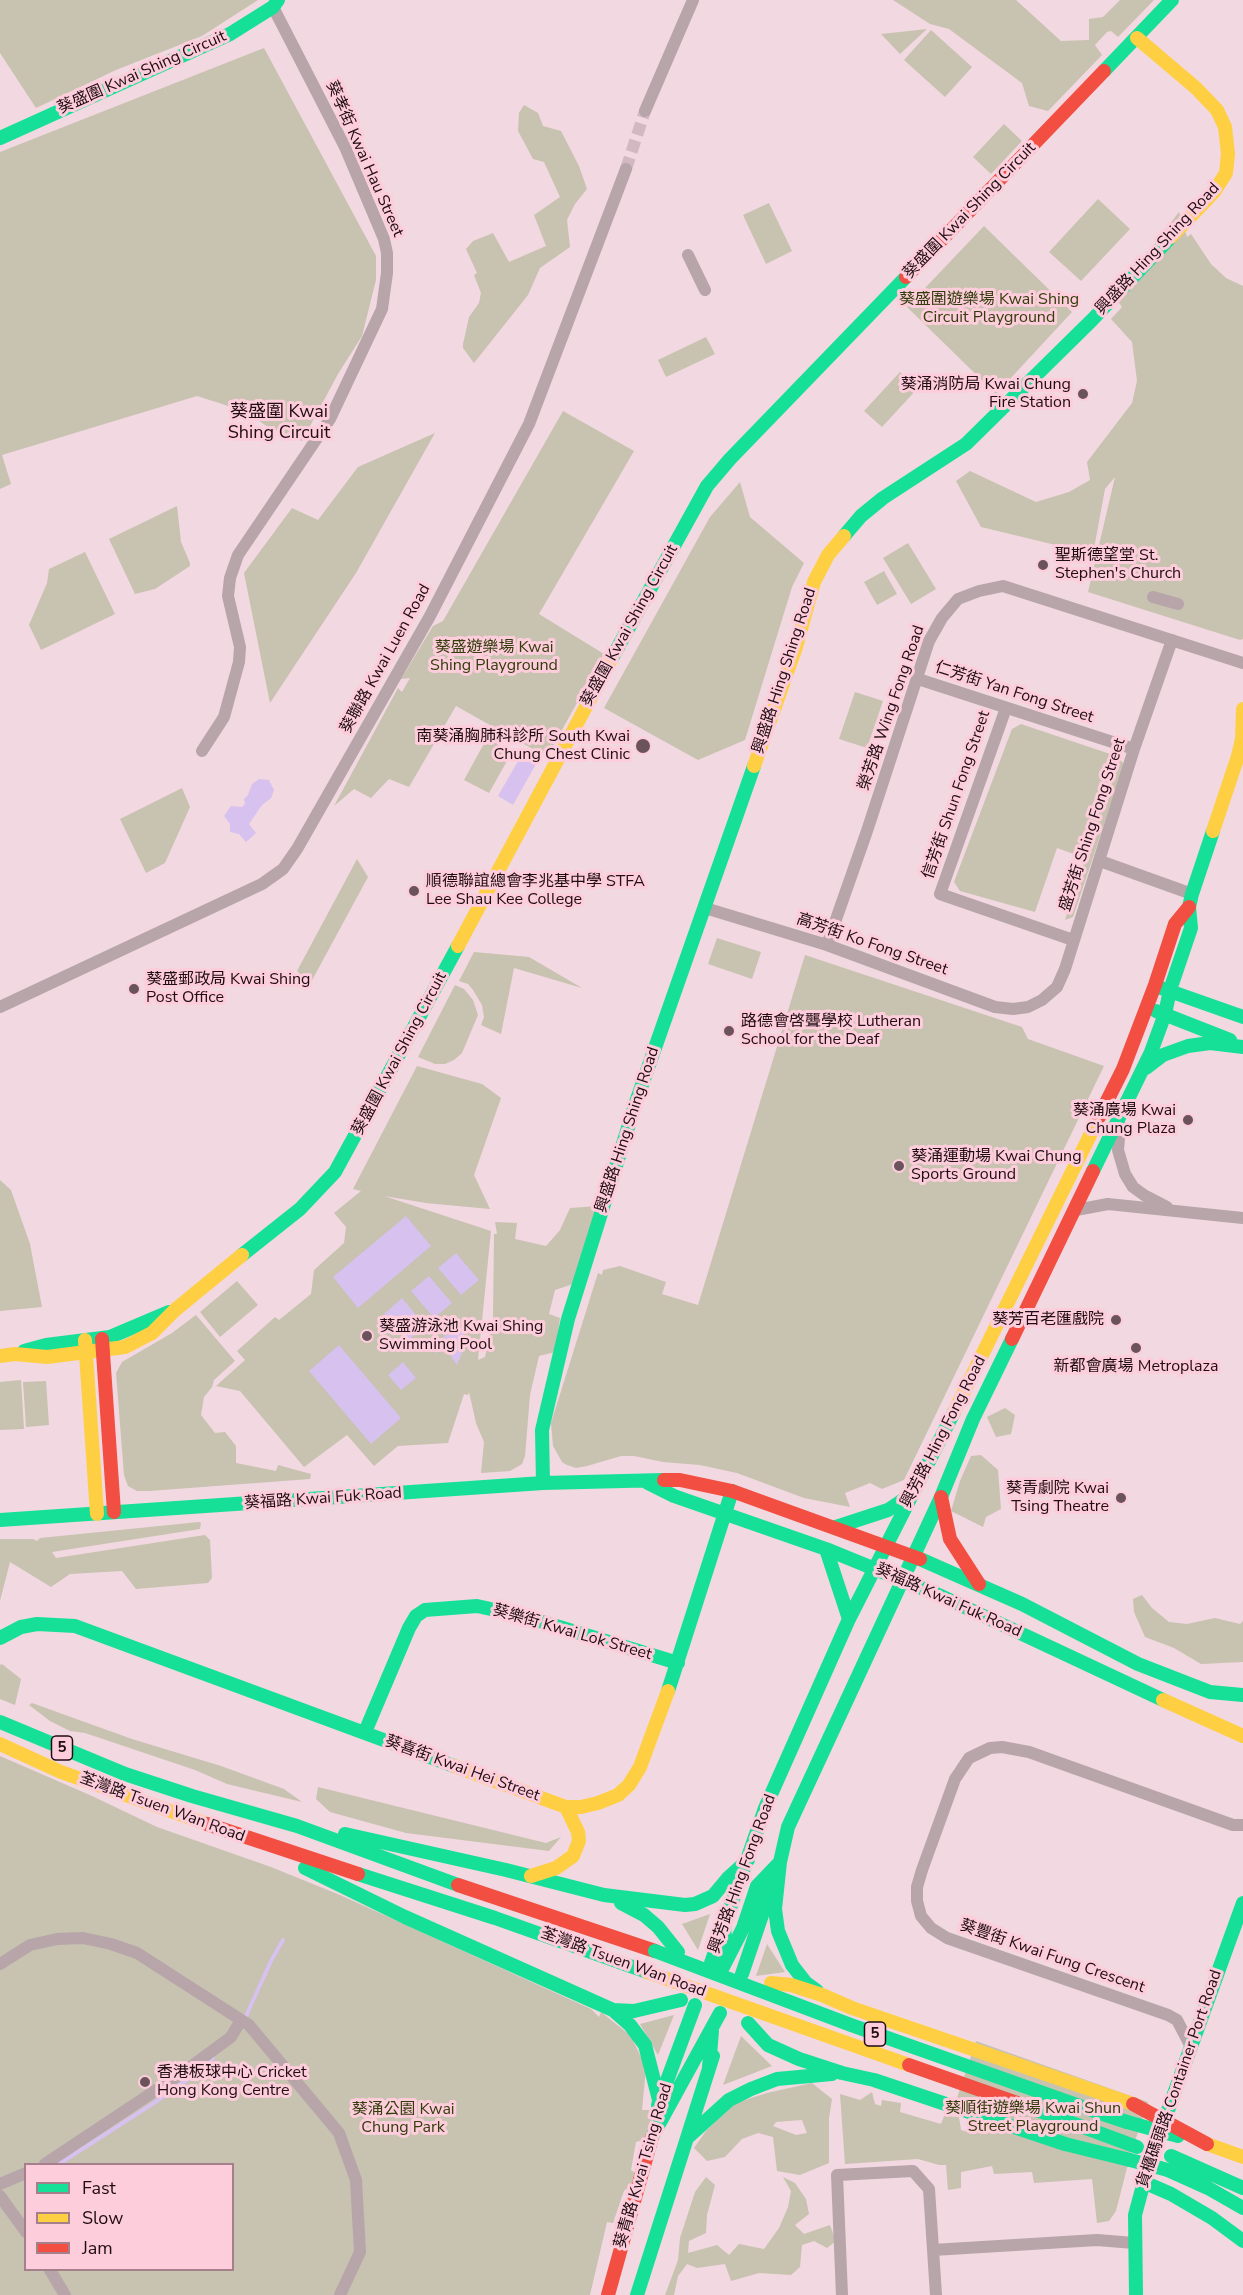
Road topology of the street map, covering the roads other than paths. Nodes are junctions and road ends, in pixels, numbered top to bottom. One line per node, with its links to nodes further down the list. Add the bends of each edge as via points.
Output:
1 (693, 0): 5 (street)
2 (1172, 0): 4 (main road, 葵盛圍 Kwai Shing Circuit)
3 (275, 4): 6 (main road, 葵盛圍 Kwai Shing Circuit, via 230,34); 19 (street, 葵孝街 Kwai Hau Street, via 384,238 387,273 382,309 330,419 238,555 228,596 240,647 239,662 224,717)
4 (1137, 38): 22 (main road, 興盛路 Hing Shing Road, via 1217,110 1225,127 1226,173 1214,192 1092,320 966,444 861,516 828,555 814,582 796,647); 38 (main road, 葵盛圍 Kwai Shing Circuit, via 707,486 335,1172 300,1209 152,1333 125,1347)
5 (645, 111)
6 (0, 138)
7 (626, 169): 27 (street, 葵聯路 Kwai Luen Road, via 529,424 433,611 283,868 262,884)
8 (688, 255): 9 (street)
9 (705, 290)
10 (1153, 597): 11 (street)
11 (1178, 604)
12 (1172, 640): 13 (street, 榮芳路 Wing Fong Road); 14 (street, 榮芳路 Wing Fong Road, via 1003,586 958,599 929,641); 18 (street, 盛芳街 Shing Fong Street)
13 (1243, 663)
14 (918, 679): 15 (street, 仁芳街 Yan Fong Street); 24 (street, 榮芳路 Wing Fong Road)
15 (1006, 708): 18 (street, 仁芳街 Yan Fong Street); 23 (street, 信芳街 Shun Fong Street, via 940,894)
16 (1243, 709): 17 (main road, 興芳路 Hing Fong Road)
17 (1243, 738): 21 (main road, 興芳路 Hing Fong Road)
18 (1134, 749): 20 (street, 盛芳街 Shing Fong Street)
19 (202, 751)
20 (1100, 861): 21 (street); 23 (street, 盛芳街 Shing Fong Street)
21 (1190, 900): 25 (main road, 興芳路 Hing Fong Road, via 1175,924); 26 (main road, 興芳路 Hing Fong Road, via 1191,927)
22 (705, 908): 24 (street, 高芳街 Ko Fong Street); 42 (main road, 興盛路 Hing Shing Road, via 636,1102 568,1319 542,1430)
23 (1073, 940): 28 (street, 盛芳街 Shing Fong Street, via 1057,987)
24 (826, 945): 28 (street, 高芳街 Ko Fong Street, via 995,1007)
25 (1155, 985): 26 (main road); 29 (main road, 興芳路 Hing Fong Road)
26 (1170, 990): 30 (main road, 興芳路 Hing Fong Road); 31 (main road)
27 (0, 1007)
28 (1028, 1007)
29 (1147, 1007): 30 (main road); 44 (main road, 興芳路 Hing Fong Road, via 1123,1069)
30 (1165, 1014): 32 (main road); 33 (main road, 興芳路 Hing Fong Road)
31 (1243, 1017)
32 (1243, 1046): 33 (main road, via 1188,1046 1163,1055)
33 (1142, 1071): 34 (main road, 興芳路 Hing Fong Road)
34 (1126, 1107): 35 (main road, 興芳路 Hing Fong Road); 36 (street, via 1118,1138 1125,1174 1144,1196)
35 (1077, 1210): 36 (street, via 1108,1204); 45 (main road, 興芳路 Hing Fong Road, via 974,1419)
36 (1182, 1212): 37 (street)
37 (1243, 1218)
38 (103, 1345): 39 (main road, 葵盛圍 Kwai Shing Circuit); 46 (main road)
39 (85, 1347): 40 (main road, 葵盛圍 Kwai Shing Circuit, via 47,1357); 48 (main road)
40 (0, 1356)
41 (647, 1482): 42 (main road, 葵福路 Kwai Fuk Road); 43 (main road, 葵福路 Kwai Fuk Road, via 680,1480); 47 (main road, 葵福路 Kwai Fuk Road, via 674,1496)
42 (543, 1483): 46 (main road, 葵福路 Kwai Fuk Road)
43 (732, 1491): 47 (main road, 葵喜街 Kwai Hei Street); 50 (main road, 葵福路 Kwai Fuk Road)
44 (912, 1494): 50 (main road, via 888,1510); 51 (main road, 興芳路 Hing Fong Road)
45 (941, 1497): 53 (main road, 興芳路 Hing Fong Road); 56 (main road, via 950,1539)
46 (114, 1512): 48 (main road, 葵福路 Kwai Fuk Road)
47 (725, 1513): 52 (main road, 葵福路 Kwai Fuk Road); 59 (main road, 葵喜街 Kwai Hei Street)
48 (97, 1514): 49 (main road, 葵福路 Kwai Fuk Road)
49 (0, 1520)
50 (836, 1527): 51 (main road, 葵福路 Kwai Fuk Road)
51 (886, 1546): 53 (main road, 葵福路 Kwai Fuk Road); 54 (main road, 興芳路 Hing Fong Road)
52 (826, 1549): 54 (main road, 葵福路 Kwai Fuk Road); 57 (main road)
53 (913, 1556): 55 (main road, 興芳路 Hing Fong Road); 56 (main road, 葵福路 Kwai Fuk Road)
54 (875, 1569): 55 (main road, 葵福路 Kwai Fuk Road); 57 (main road, 興芳路 Hing Fong Road)
55 (902, 1581): 63 (main road, 葵福路 Kwai Fuk Road); 70 (main road, 興芳路 Hing Fong Road, via 788,1827)
56 (979, 1584): 60 (main road, 葵福路 Kwai Fuk Road, via 1158,1672 1210,1692)
57 (849, 1619): 69 (main road, 興芳路 Hing Fong Road, via 765,1808)
58 (0, 1638): 62 (main road, 葵喜街 Kwai Hei Street, via 37,1624 75,1626)
59 (678, 1663): 62 (main road, 葵樂街 Kwai Lok Street, via 477,1606 425,1610 409,1628); 65 (main road, 葵喜街 Kwai Hei Street, via 640,1767 628,1785 618,1795 598,1803)
60 (1243, 1695)
61 (0, 1722): 67 (main road, 荃灣路 Tsuen Wan Road / 5, via 125,1774)
62 (365, 1732): 65 (main road, 葵喜街 Kwai Hei Street)
63 (1243, 1736)
64 (0, 1744): 68 (main road, 荃灣路 Tsuen Wan Road / 5, via 100,1786)
65 (566, 1807): 71 (main road, via 579,1840 573,1856 556,1868)
66 (1243, 1825): 84 (street, 葵豐街 Kwai Fung Crescent, via 1233,1825 1029,1752 990,1748 969,1758 955,1779 917,1887 921,1916 947,1938 1168,2015 1177,2020)
67 (297, 1826): 71 (main road); 90 (main road, 荃灣路 Tsuen Wan Road / 5, bridge, via 1038,2092)
68 (272, 1847): 81 (main road, via 343,1888); 91 (main road, 荃灣路 Tsuen Wan Road / 5, bridge, via 485,1914)
69 (748, 1860): 70 (main road, 興芳路 Hing Fong Road, via 724,1924 722,1965 746,1921 757,1886); 72 (main road, via 712,1896 695,1904)
70 (780, 1862): 76 (main road, 興芳路 Hing Fong Road); 78 (main road, via 775,1909 778,1931 792,1965)
71 (530, 1876): 72 (main road)
72 (604, 1895): 74 (main road, via 644,1915)
73 (1243, 1903): 84 (main road, 貨櫃碼頭路 Container Port Road)
74 (678, 1952)
75 (0, 1964): 82 (street, via 30,1945 57,1939 83,1938 111,1944 137,1953)
76 (742, 1974)
77 (771, 1983): 78 (main road)
78 (822, 1995): 90 (main road, bridge, via 1133,2103)
79 (681, 2000): 81 (main road, via 655,2008)
80 (695, 2005): 86 (main road, 葵青路 Kwai Tsing Road)
81 (613, 2010): 86 (main road, via 645,2045)
82 (242, 2020): 93 (street, via 231,2037 185,2071); 106 (street, via 339,2133 356,2180 360,2252)
83 (748, 2022): 85 (main road, via 759,2037 779,2051)
84 (1190, 2045): 102 (main road, 貨櫃碼頭路 Container Port Road, via 1149,2163 1135,2216)
85 (842, 2073): 88 (main road, via 777,2079 751,2089 729,2100); 89 (main road, via 874,2080)
86 (659, 2100): 87 (main road, 葵青路 Kwai Tsing Road)
87 (652, 2137): 88 (main road, 葵青路 Kwai Tsing Road, via 717,2015 709,2067); 107 (main road, 葵青路 Kwai Tsing Road)
88 (687, 2138): 108 (main road, 葵青路 Kwai Tsing Road)
89 (1065, 2144): 94 (main road, bridge); 101 (main road, bridge, via 1171,2194)
90 (1207, 2144): 92 (main road, 荃灣路 Tsuen Wan Road / 5)
91 (1137, 2147): 94 (main road); 97 (main road, 荃灣路 Tsuen Wan Road / 5, via 1171,2156)
92 (1243, 2157)
93 (47, 2163)
94 (1168, 2170): 99 (main road)
95 (24, 2174): 96 (street)
96 (0, 2184)
97 (1243, 2188)
98 (0, 2196): 100 (street)
99 (1243, 2208)
100 (24, 2229)
101 (1243, 2241)
102 (1134, 2243): 103 (street, via 1097,2240); 111 (main road, 貨櫃碼頭路 Container Port Road)
103 (933, 2250): 109 (street, via 929,2189 913,2171 837,2175); 110 (street)
104 (51, 2271): 105 (street)
105 (65, 2295)
106 (340, 2295)
107 (608, 2295)
108 (637, 2295)
109 (842, 2295)
110 (936, 2295)
111 (1136, 2295)

